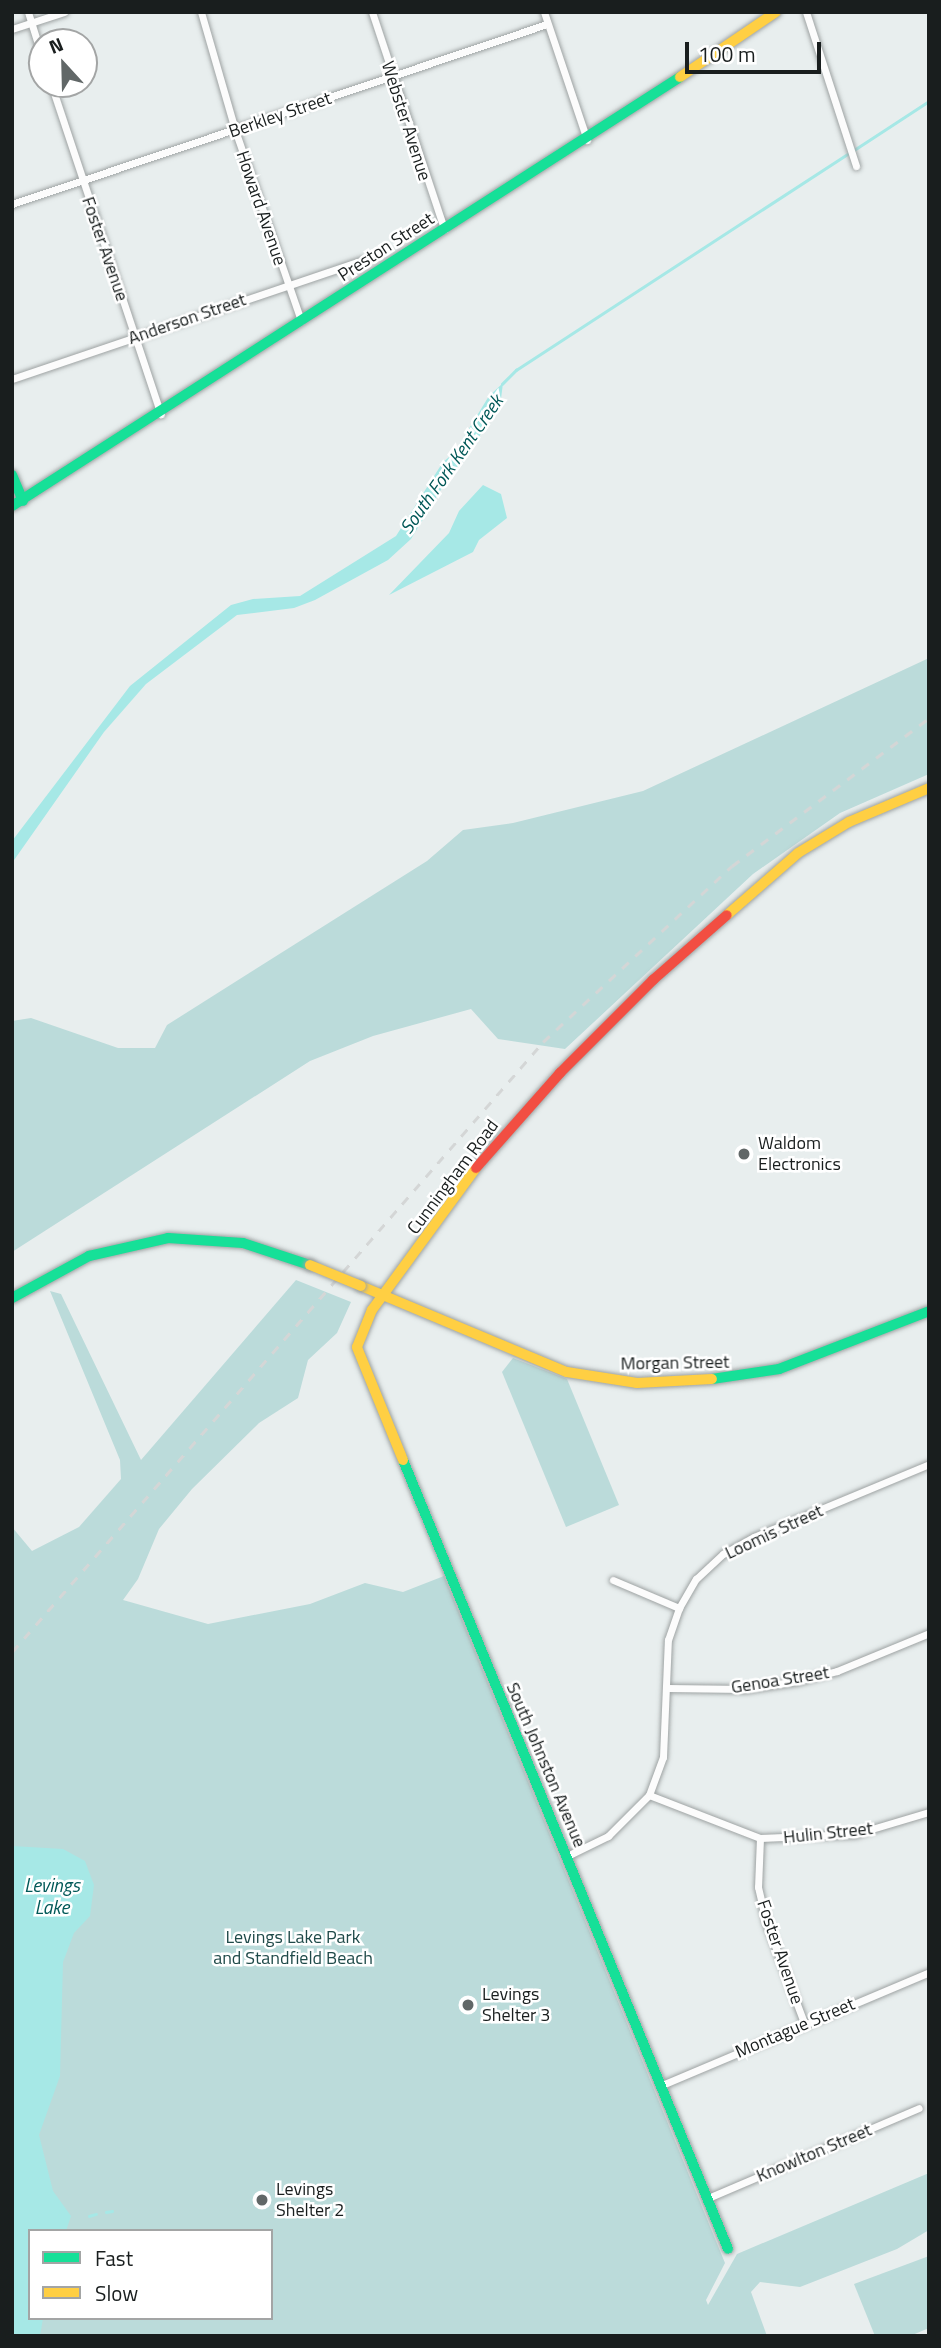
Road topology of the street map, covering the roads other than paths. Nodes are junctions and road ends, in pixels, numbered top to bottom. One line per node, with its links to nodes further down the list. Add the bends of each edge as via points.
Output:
1 (28, 12): 8 (street)
2 (64, 12): 8 (street)
3 (201, 12): 14 (street, Howard Avenue)
4 (372, 12): 12 (street, Webster Avenue)
5 (544, 12): 9 (street)
6 (776, 12): 15 (street, Preston Street)
7 (806, 12): 16 (street)
8 (31, 23): 10 (street); 11 (street)
9 (547, 24): 12 (street, Berkley Street); 15 (street)
10 (33, 28)
11 (12, 29)
12 (392, 78): 14 (street, Berkley Street); 19 (street, Webster Avenue)
13 (55, 98): 17 (street, Foster Avenue)
14 (235, 130): 17 (street, Berkley Street); 21 (street, Howard Avenue)
15 (587, 140): 19 (street, Preston Street)
16 (856, 166)
17 (82, 181): 18 (street, Berkley Street); 23 (street, Foster Avenue)
18 (12, 204)
19 (444, 229): 22 (street, Preston Street)
20 (363, 260): 21 (street, Anderson Street)
21 (288, 285): 22 (street, Howard Avenue); 23 (street, Anderson Street)
22 (301, 321): 25 (street, Preston Street)
23 (135, 337): 24 (street, Anderson Street); 25 (street, Foster Avenue)
24 (12, 379)
25 (161, 414): 27 (street, Preston Street)
26 (12, 475): 27 (street)
27 (23, 501): 28 (street, Preston Street)
28 (12, 506)
29 (929, 789): 30 (street, Cunningham Road, via 849,822 798,853 724,915 559,1073 470,1175)
30 (384, 1297): 31 (street, bridge, via 243,1243 168,1238 89,1256); 32 (street, Morgan Street, via 567,1372 637,1383 748,1377); 41 (street, South Johnston Avenue, via 363,1324 357,1347 361,1363)
31 (12, 1298)
32 (929, 1311)
33 (929, 1464): 35 (street, Loomis Street, via 723,1554 696,1579)
34 (612, 1580): 35 (street)
35 (679, 1608): 37 (street, Loomis Street, via 668,1640)
36 (929, 1633): 37 (street, Genoa Street, via 837,1671 797,1681 745,1689)
37 (667, 1688): 38 (street, Loomis Street, via 663,1757)
38 (649, 1795): 40 (street, Hulin Street); 41 (street, Loomis Street, via 608,1836)
39 (929, 1812): 40 (street, Hulin Street, via 855,1834)
40 (760, 1838): 43 (street, Foster Avenue, via 758,1886 766,1922)
41 (567, 1856): 44 (street, South Johnston Avenue)
42 (929, 1972): 43 (street, Montague Street)
43 (805, 2025): 44 (street, Montague Street)
44 (662, 2085): 46 (street, South Johnston Avenue)
45 (919, 2108): 46 (street, Knowlton Street)
46 (708, 2198): 47 (street, South Johnston Avenue)
47 (728, 2249)

